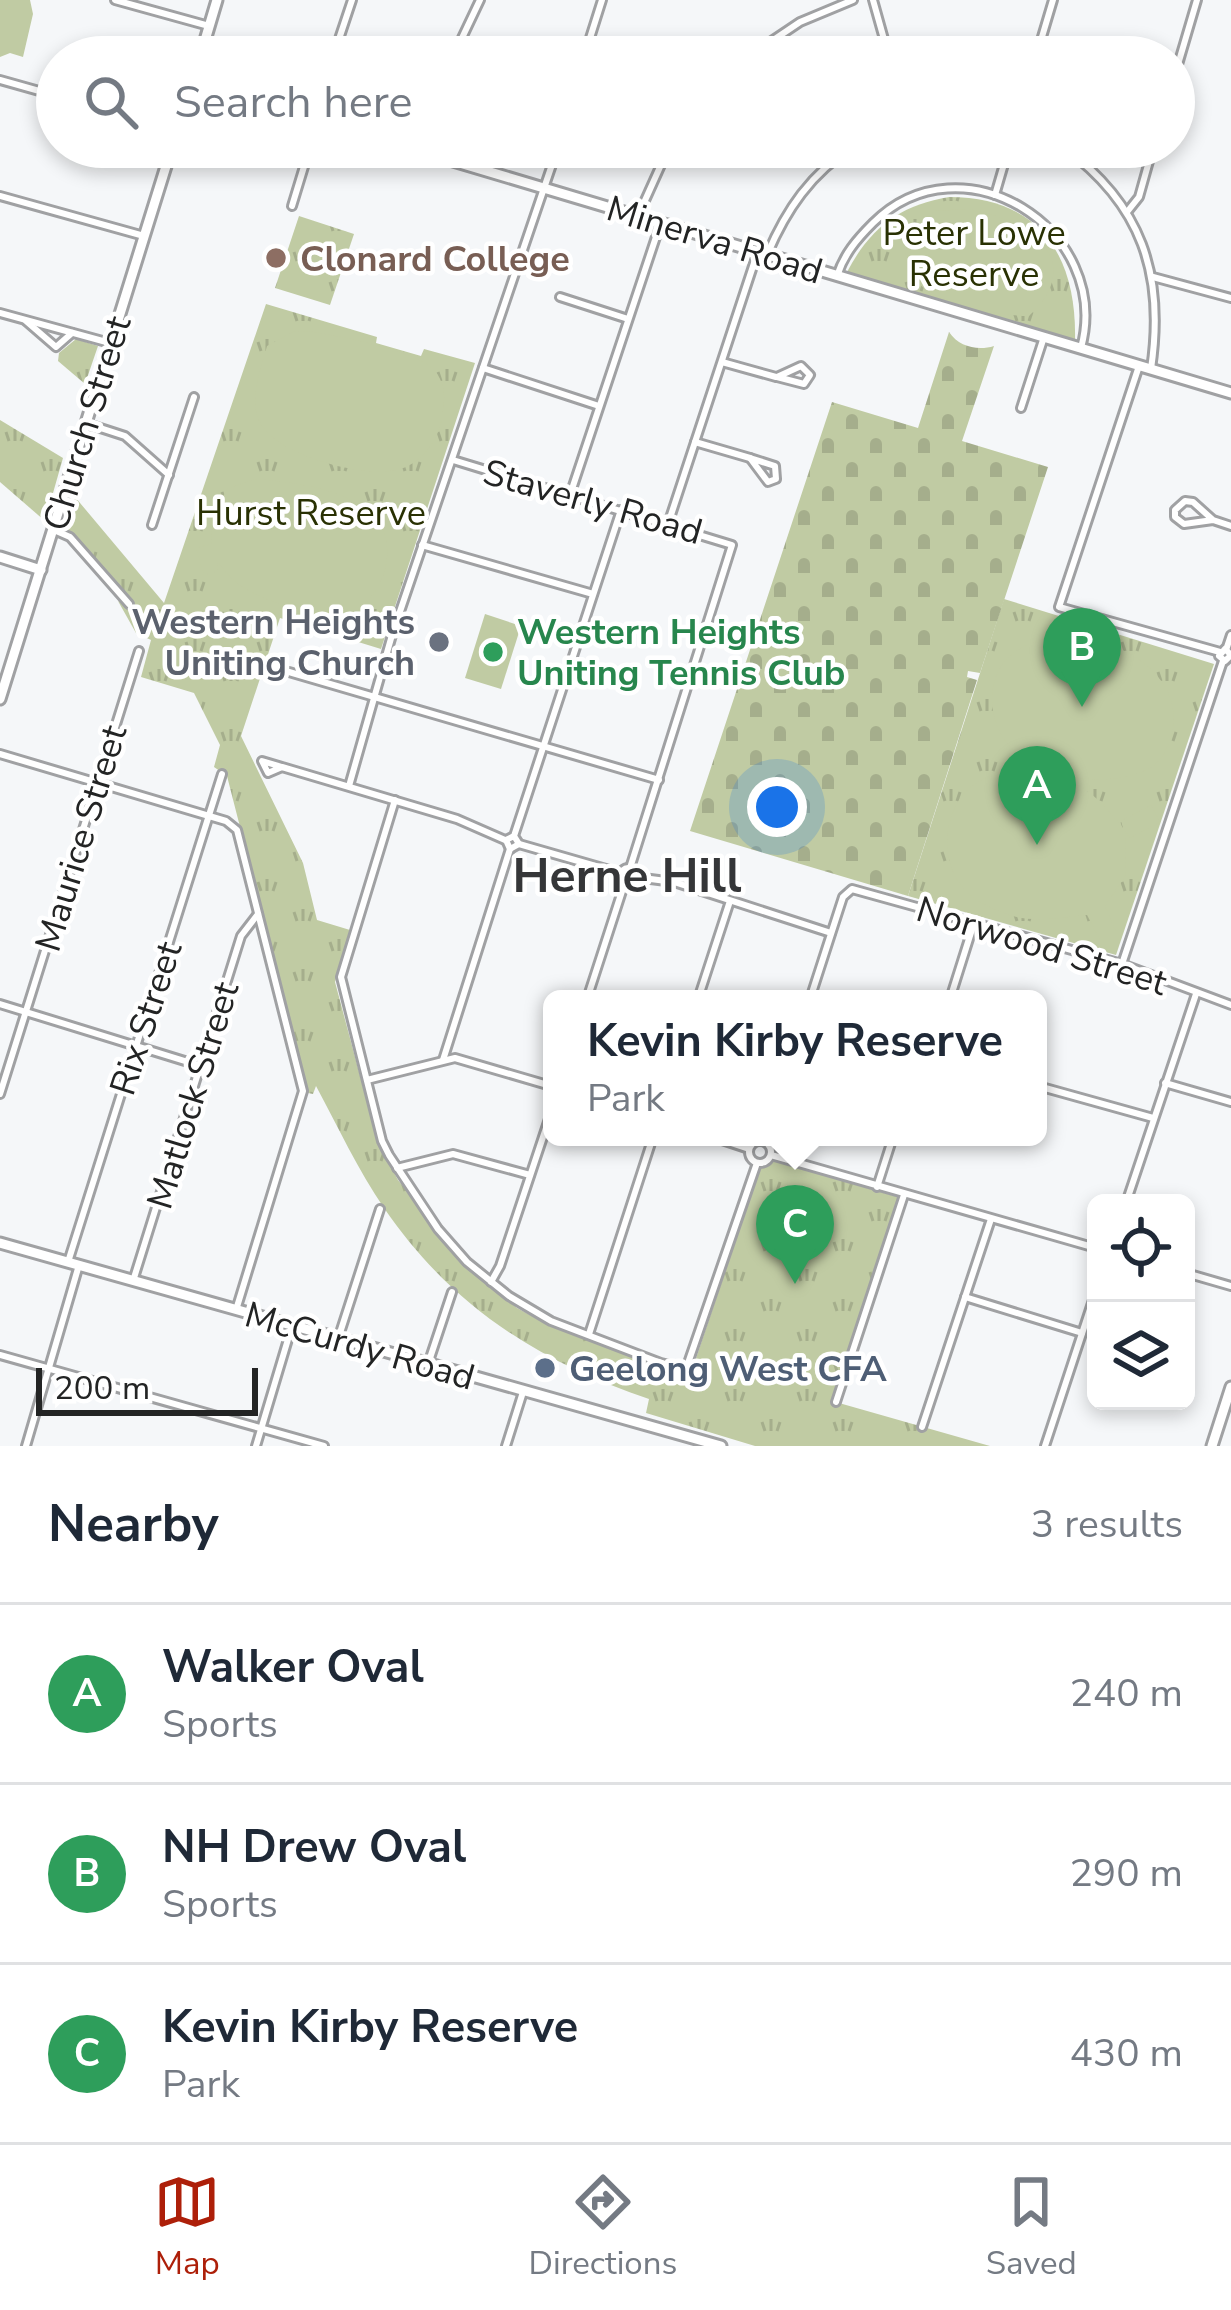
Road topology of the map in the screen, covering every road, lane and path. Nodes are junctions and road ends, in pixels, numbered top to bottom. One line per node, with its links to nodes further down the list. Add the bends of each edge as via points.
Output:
1 (115, 0): 10 (street)
2 (217, 0): 10 (street)
3 (352, 0): 12 (street)
4 (480, 0): 13 (street)
5 (602, 0): 14 (street)
6 (853, 0): 15 (street)
7 (873, 0): 16 (street)
8 (1053, 0): 17 (street)
9 (1197, 0): 18 (street)
10 (209, 26): 11 (street)
11 (206, 36)
12 (340, 36)
13 (463, 36)
14 (591, 36)
15 (779, 36)
16 (883, 36)
17 (1042, 36)
18 (1186, 36)
19 (0, 80): 20 (street)
20 (36, 90)
21 (165, 168): 37 (street, Church Street)
22 (304, 168): 33 (street)
23 (481, 168): 30 (street, Minerva Road)
24 (551, 168): 30 (street)
25 (660, 168): 35 (street)
26 (829, 168): 38 (street, via 802,192)
27 (1003, 168): 31 (street)
28 (1089, 168): 34 (street)
29 (1147, 168): 34 (street)
30 (544, 188): 35 (street, Minerva Road); 51 (street)
31 (995, 195): 39 (street, via 944,189 899,202 850,248); 49 (street, via 1043,220 1071,258 1082,294)
32 (0, 196): 37 (street)
33 (292, 206)
34 (1127, 212): 40 (street)
35 (638, 216): 36 (street, Minerva Road)
36 (660, 223): 38 (street, Minerva Road); 45 (street)
37 (144, 236): 48 (street, Church Street)
38 (762, 253): 39 (street, Minerva Road); 50 (street)
39 (837, 276): 47 (street, Minerva Road)
40 (1153, 277): 42 (street); 52 (street, via 1156,336)
41 (560, 297): 45 (street)
42 (1231, 298)
43 (0, 313): 44 (street)
44 (23, 319): 46 (street); 46 (street, via 56,347)
45 (628, 320): 56 (street)
46 (72, 333): 48 (street)
47 (1044, 338): 49 (street, Minerva Road); 57 (street)
48 (110, 344): 58 (street, Church Street)
49 (1081, 348): 52 (street, Minerva Road)
50 (722, 362): 53 (street); 59 (street)
51 (482, 368): 56 (street); 61 (street)
52 (1145, 368): 54 (street, Minerva Road); 77 (street, via 1059,607)
53 (777, 377): 53 (street, via 800,385 810,375 801,366)
54 (1231, 393)
55 (194, 397): 62 (street)
56 (599, 406): 63 (street)
57 (1022, 408)
58 (87, 424): 62 (street, via 125,436); 69 (street, Church Street)
59 (695, 442): 60 (street); 66 (street)
60 (750, 458): 60 (street, via 776,466 776,479 762,478)
61 (453, 460): 63 (street, Staverly Road); 70 (street)
62 (169, 475): 67 (street)
63 (570, 494): 64 (street, Staverly Road)
64 (621, 509): 66 (street, Staverly Road); 73 (street)
65 (1213, 520): 65 (street, via 1184,524 1174,510 1193,502); 68 (street)
66 (668, 524): 85 (street, Staverly Road, via 732,545)
67 (152, 525)
68 (1231, 526)
69 (54, 530): 72 (street, Church Street); 74 (street, via 70,537)
70 (422, 545): 73 (street); 79 (street)
71 (0, 557): 72 (street)
72 (41, 570): 80 (street, Church Street)
73 (593, 595): 81 (street)
74 (129, 604)
75 (1231, 635): 77 (street)
76 (139, 651): 86 (street, Maurice Street)
77 (1226, 655): 97 (street)
78 (290, 672): 79 (street)
79 (374, 697): 81 (street); 87 (street)
80 (0, 699)
81 (544, 746): 85 (street); 90 (street)
82 (0, 754): 86 (street)
83 (282, 767): 87 (street)
84 (222, 774): 89 (street, Rix Street)
85 (659, 779): 91 (street)
86 (97, 784): 89 (street); 105 (street, Maurice Street)
87 (349, 786): 88 (street)
88 (395, 800): 90 (street); 109 (street, via 341,974)
89 (207, 818): 94 (street, via 236,828); 106 (street, Rix Street)
90 (510, 842): 92 (street); 107 (street)
91 (633, 872): 92 (street); 92 (street); 93 (street)
92 (623, 878): 98 (street)
93 (730, 901): 96 (street); 99 (street)
94 (258, 914): 108 (street, Matlock Street, via 243,932); 142 (street, via 304,1091)
95 (974, 922): 96 (street, Norwood Street, via 852,889); 97 (street, Norwood Street); 101 (street)
96 (831, 933): 100 (street)
97 (1122, 964): 102 (street, Norwood Street)
98 (590, 990)
99 (701, 990)
100 (813, 990)
101 (953, 990)
102 (1196, 994): 104 (street, Norwood Street); 110 (street)
103 (0, 1004): 105 (street)
104 (1231, 1005)
105 (26, 1012): 106 (street); 113 (street, Maurice Street)
106 (136, 1046): 108 (street); 134 (street, Rix Street)
107 (442, 1060): 109 (street); 111 (street)
108 (201, 1066): 136 (street, Matlock Street)
109 (367, 1080): 125 (street)
110 (1166, 1083): 114 (street); 115 (street)
111 (543, 1084)
112 (1047, 1089): 115 (street)
113 (0, 1094)
114 (1231, 1102)
115 (1153, 1118): 128 (street)
116 (543, 1136): 126 (street)
117 (650, 1146): 145 (street)
118 (742, 1146): 122 (street)
119 (752, 1146): 122 (street)
120 (769, 1146): 123 (street)
121 (890, 1146): 127 (street)
122 (749, 1148): 124 (street)
123 (771, 1155): 124 (street); 127 (street)
124 (757, 1163): 145 (street, via 690,1365 661,1363)
125 (397, 1168): 126 (street, via 453,1154); 137 (street, via 438,1229)
126 (530, 1175): 137 (street)
127 (878, 1187): 129 (street)
128 (1129, 1194)
129 (904, 1195): 131 (street); 152 (street)
130 (380, 1209): 146 (street)
131 (991, 1219): 133 (street); 140 (street)
132 (0, 1243): 134 (street, McCurdy Road)
133 (1087, 1246)
134 (73, 1263): 136 (street, McCurdy Road); 149 (street, Rix Street)
135 (1195, 1276): 138 (street)
136 (134, 1281): 142 (street, McCurdy Road)
137 (491, 1282): 145 (street, via 521,1305)
138 (1231, 1286)
139 (452, 1292): 148 (street)
140 (965, 1298): 144 (street); 154 (street)
141 (1092, 1302): 144 (street)
142 (236, 1310): 143 (street, McCurdy Road)
143 (292, 1326): 146 (street, McCurdy Road); 155 (street)
144 (1082, 1333): 161 (street)
145 (589, 1334)
146 (338, 1339): 148 (street, McCurdy Road)
147 (0, 1355): 149 (street)
148 (428, 1364): 151 (street, McCurdy Road)
149 (48, 1368): 155 (street); 157 (street, Rix Street)
150 (1231, 1387): 153 (street)
151 (523, 1391): 156 (street, McCurdy Road); 160 (street)
152 (836, 1402)
153 (1227, 1410): 162 (street)
154 (922, 1426)
155 (261, 1428): 158 (street); 159 (street)
156 (716, 1445)
157 (26, 1446)
158 (256, 1446)
159 (324, 1446)
160 (506, 1446)
161 (1045, 1446)
162 (1212, 1446)

